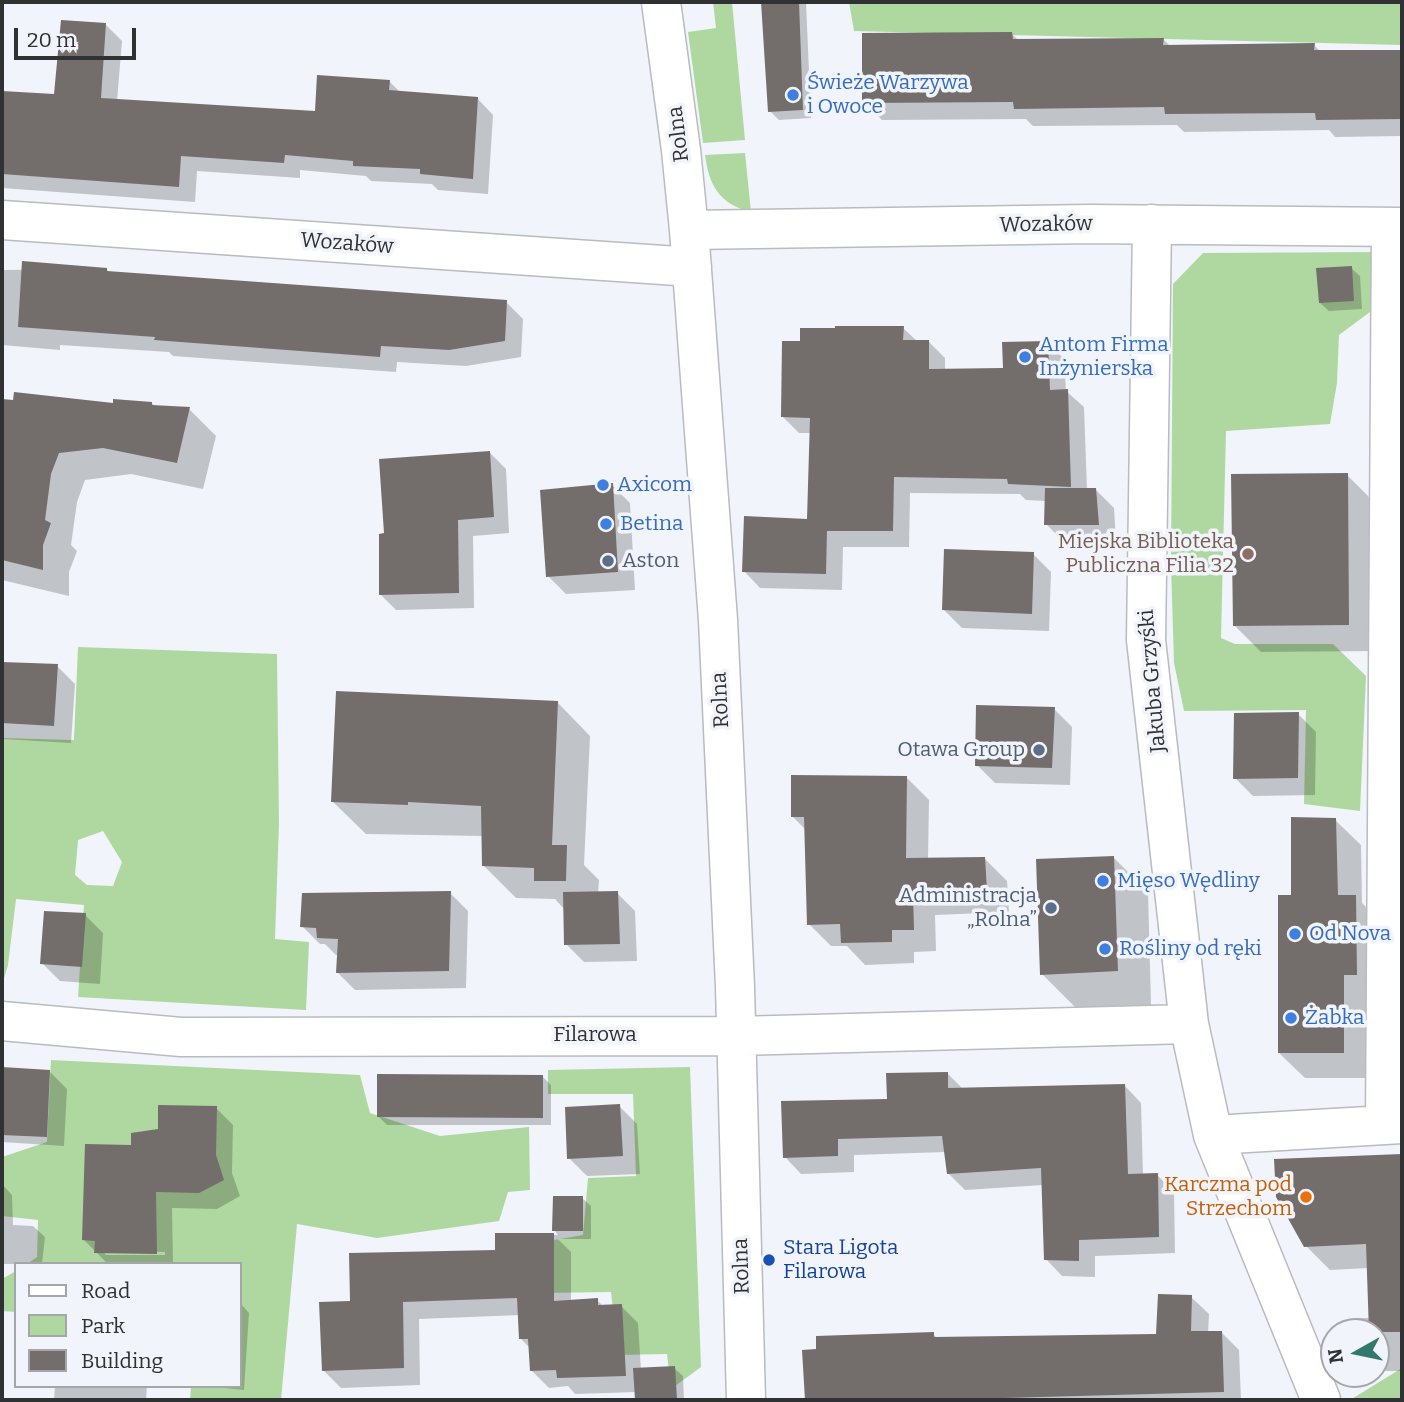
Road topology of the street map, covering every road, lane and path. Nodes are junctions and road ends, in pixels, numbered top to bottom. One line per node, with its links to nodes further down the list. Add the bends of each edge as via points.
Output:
1 (661, 2): 5 (street, Rolna)
2 (2, 220): 5 (street, Wozaków)
3 (1152, 224): 4 (street, Wozaków); 5 (street, Wozaków); 7 (street, Jakuba Grzyśki, via 1146,640)
4 (1397, 227): 9 (street)
5 (691, 249): 8 (street, Rolna, via 718,620)
6 (2, 1021): 8 (street, Filarowa, via 181,1037)
7 (1189, 1024): 8 (street, Filarowa); 10 (street, Jakuba Grzyśki)
8 (737, 1036): 11 (street, Rolna)
9 (1393, 1125): 10 (street)
10 (1213, 1135): 12 (street, Jakuba Grzyśki)
11 (746, 1400)
12 (1321, 1400)

